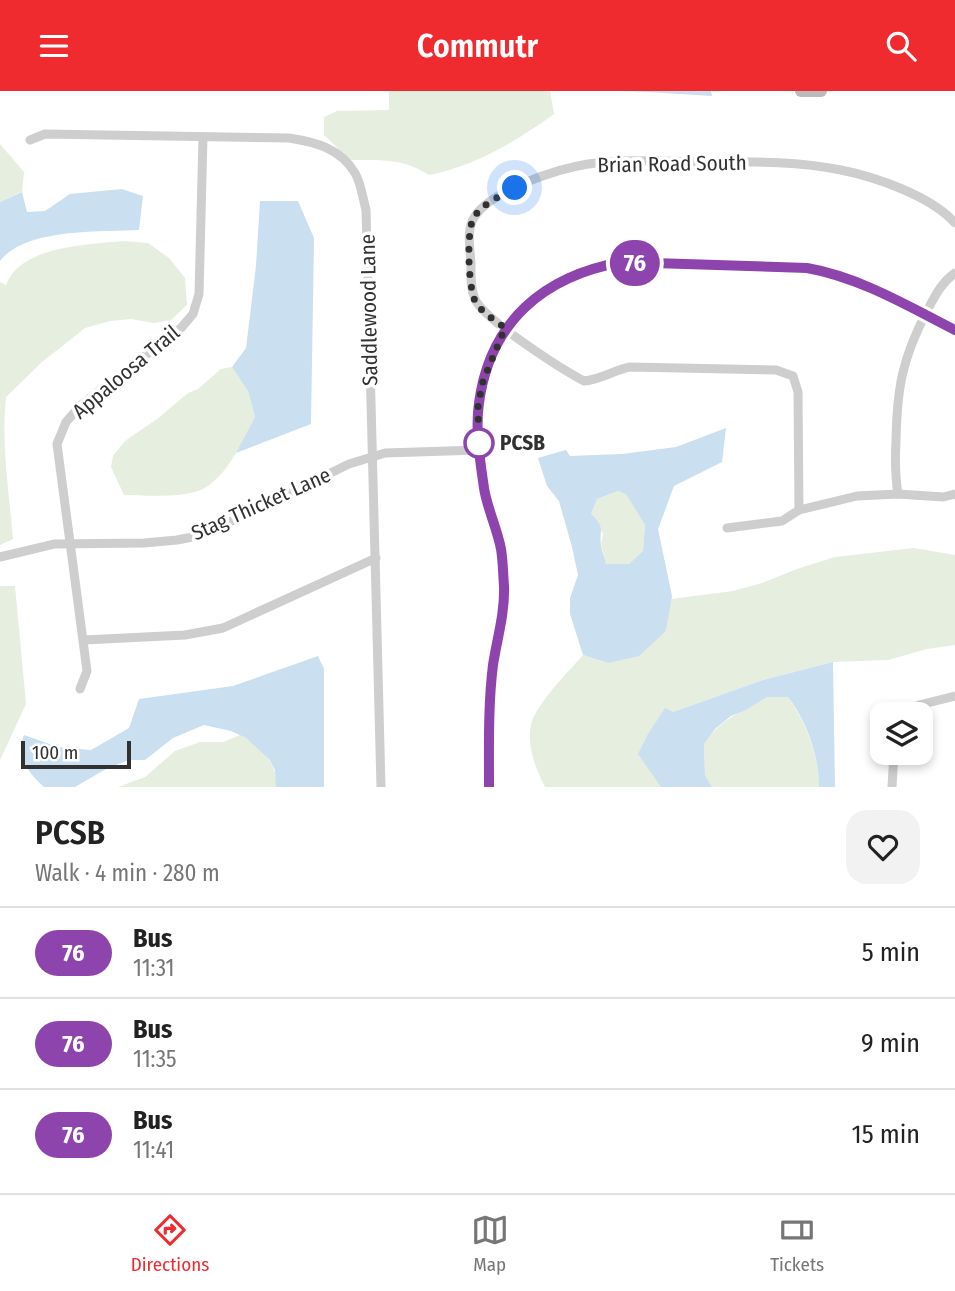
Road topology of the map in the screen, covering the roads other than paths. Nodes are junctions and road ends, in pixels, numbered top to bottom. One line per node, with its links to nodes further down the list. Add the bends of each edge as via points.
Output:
1 (802, 91): 2 (street)
2 (821, 91)
3 (203, 137): 4 (street, Saddlewood Lane, via 45,134); 11 (street, Saddlewood Lane, via 316,142 338,154 355,174 366,211); 16 (street, Appaloosa Trail, via 199,294 181,328 80,405 66,422 57,445)
4 (30, 140)
5 (955, 223): 8 (street, Brian Road South, via 926,201 887,183 799,164 619,161 549,173 489,203 471,223 475,302)
6 (955, 273): 7 (street, via 943,281)
7 (925, 315): 8 (street, via 830,272 622,262 566,278 537,295); 9 (street); 13 (street, via 898,390)
8 (505, 328): 10 (street, via 483,381 478,406); 14 (street, Brian Road South, via 584,381 630,367 776,370 793,376 799,392)
9 (955, 330)
10 (479, 450): 11 (street, Stag Thicket Lane); 25 (street, via 501,549 504,589 490,698)
11 (373, 457): 16 (street, Stag Thicket Lane, via 349,464 202,535 144,543); 18 (street, Saddlewood Lane)
12 (955, 494): 13 (street)
13 (898, 495): 14 (street, via 857,496)
14 (799, 510): 15 (street, via 782,521)
15 (727, 528)
16 (69, 545): 17 (street, Stag Thicket Lane, via 54,544); 19 (street, Appaloosa Trail)
17 (0, 557)
18 (376, 558): 19 (street, via 223,628 186,635); 24 (street, Saddlewood Lane)
19 (84, 640): 20 (street, Appaloosa Trail, via 87,671)
20 (80, 688)
21 (955, 696): 22 (street)
22 (931, 702)
23 (893, 765): 26 (street)
24 (381, 787)
25 (489, 787)
26 (892, 787)

